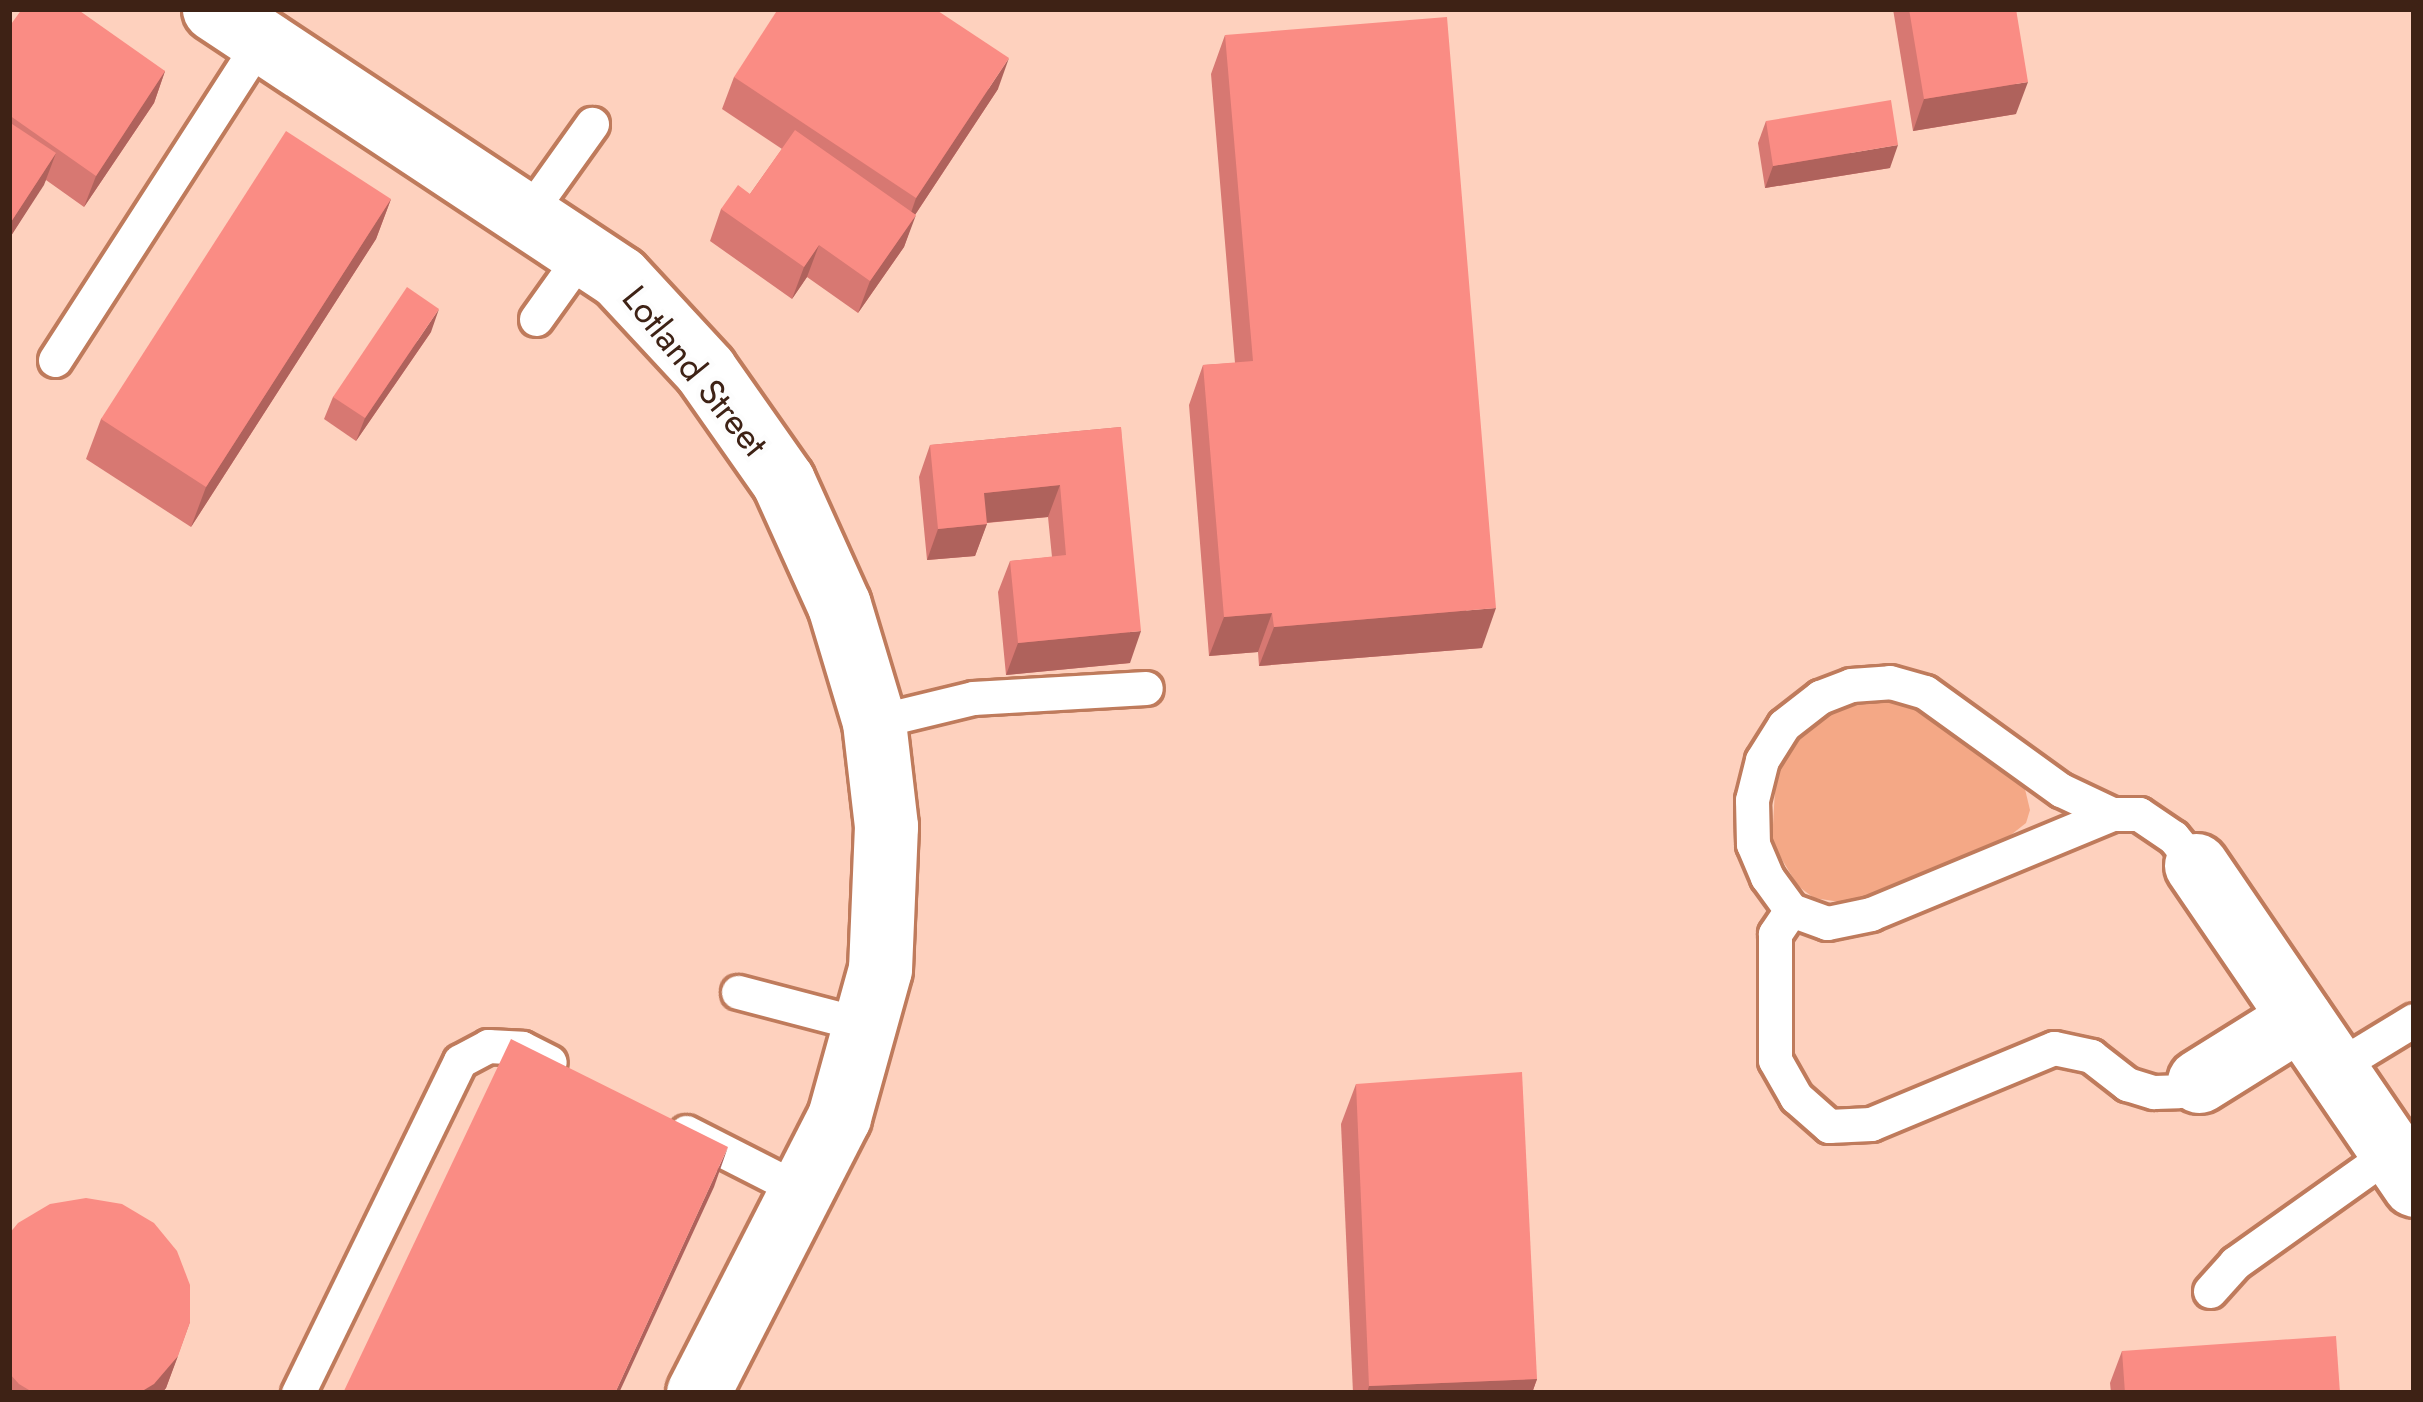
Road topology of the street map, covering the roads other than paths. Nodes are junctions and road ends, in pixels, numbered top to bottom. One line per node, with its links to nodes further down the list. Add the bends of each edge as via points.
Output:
1 (237, 24): 3 (street, Lotland Street); 6 (lane)
2 (592, 124): 3 (lane)
3 (527, 215): 4 (street, Lotland Street)
4 (583, 253): 5 (lane); 8 (street, Lotland Street, via 619,277 705,370 783,481 839,604)
5 (536, 319)
6 (56, 360)
7 (1146, 688): 8 (lane, via 973,698)
8 (874, 722): 15 (street, Lotland Street, via 886,826 880,969)
9 (2112, 814): 10 (lane, via 2139,814 2173,836); 11 (lane, via 1871,914 1827,923); 11 (lane, via 2061,790 1925,692 1891,682 1851,686 1820,697 1784,725 1762,760 1753,844)
10 (2195, 866): 13 (street)
11 (1791, 910): 18 (lane, via 1775,934 1775,1060 1796,1097 1829,1126 1871,1124 2054,1048 2091,1056 2154,1092)
12 (738, 992): 15 (lane)
13 (2300, 1018): 16 (street); 18 (street)
14 (2414, 1020): 16 (lane)
15 (865, 1025): 21 (street, Lotland Street, via 839,1117)
16 (2336, 1068): 20 (street)
17 (582, 1078): 23 (lane, via 523,1048 488,1046 460,1061)
18 (2199, 1081)
19 (662, 1120): 21 (lane)
20 (2403, 1169): 22 (lane, via 2235,1263)
21 (802, 1191): 24 (street, Lotland Street)
22 (2210, 1291)
23 (298, 1393)
24 (698, 1393)

